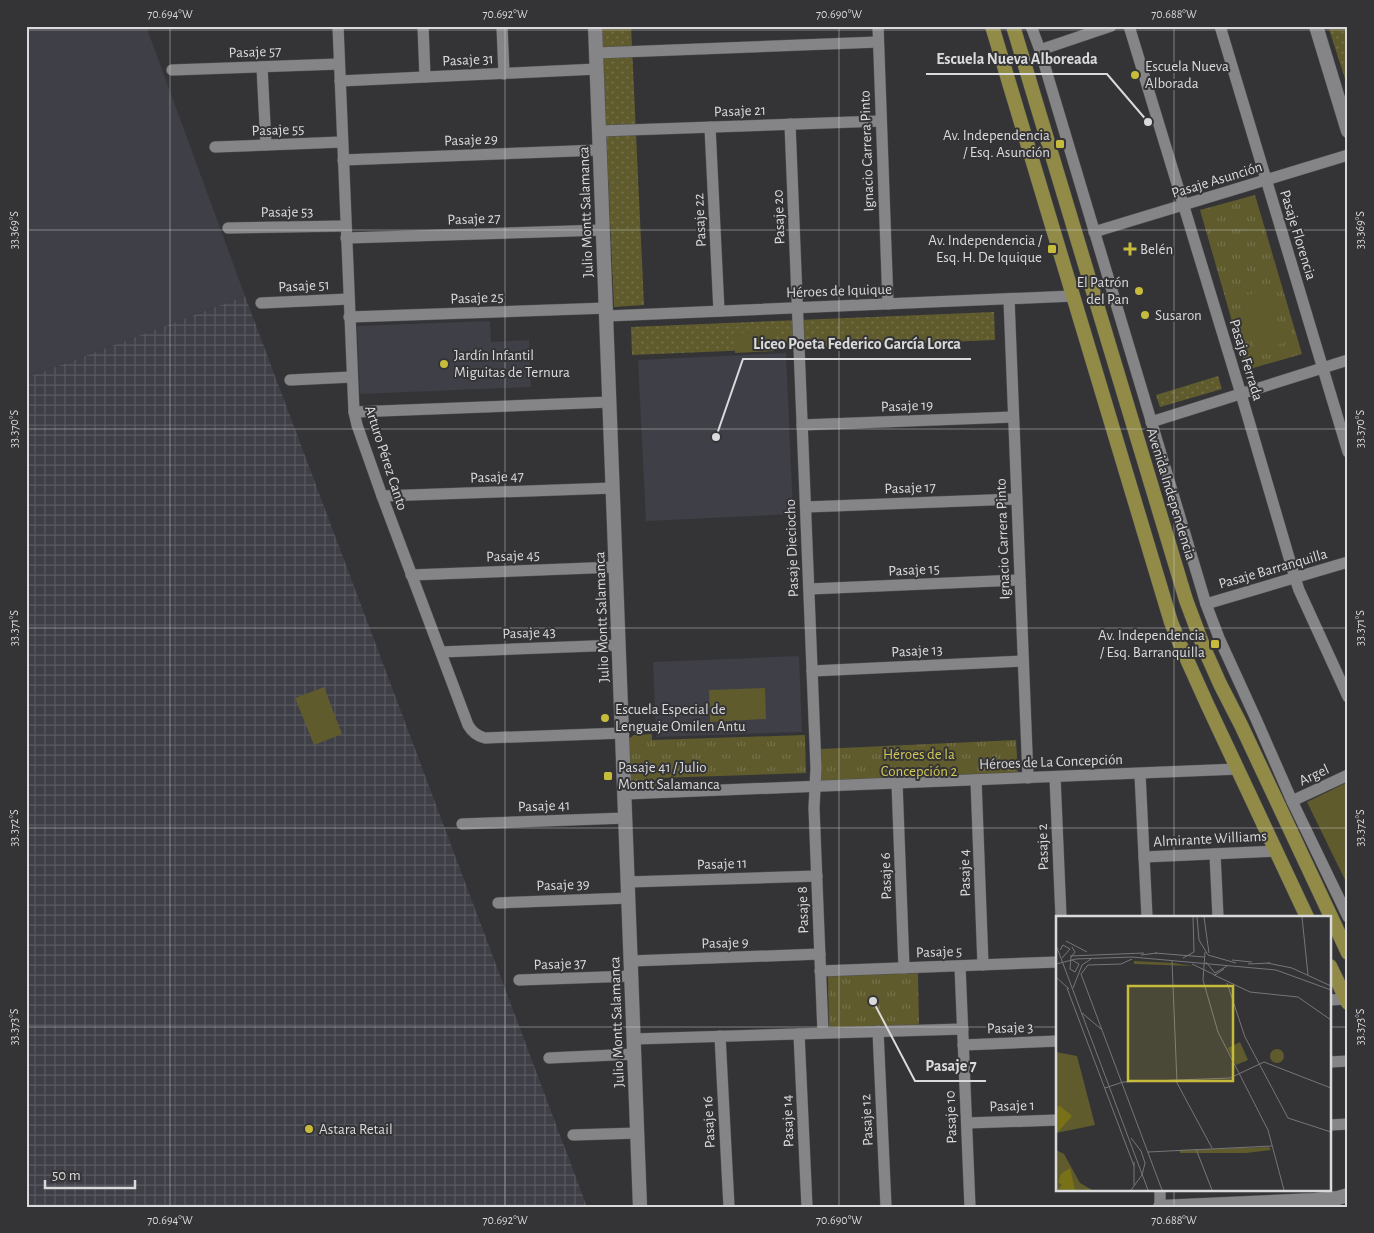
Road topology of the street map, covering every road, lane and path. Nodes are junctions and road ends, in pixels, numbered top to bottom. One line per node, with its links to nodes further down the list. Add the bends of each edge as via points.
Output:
1 (338, 26): 16 (street, Arturo Pérez Canto)
2 (423, 26): 21 (street)
3 (502, 26): 20 (street)
4 (595, 26): 15 (street, Julio Montt Salamanca)
5 (878, 26): 13 (street, Ignacio Carrera Pinto)
6 (992, 26): 41 (main road)
7 (1013, 26): 101 (main road, Avenida Independencia, via 1188,608 1220,684)
8 (1031, 26): 14 (street, Avenida Independencia)
9 (1111, 26): 14 (street)
10 (1129, 26): 35 (street, Pasaje Ferrada)
11 (1220, 26): 34 (street, Pasaje Florencia)
12 (1316, 26): 26 (street)
13 (878, 42): 15 (street); 23 (street, Ignacio Carrera Pinto)
14 (1040, 50): 39 (street, Avenida Independencia)
15 (596, 54): 18 (street, Julio Montt Salamanca)
16 (339, 64): 17 (street, Pasaje 57); 22 (street, Arturo Pérez Canto)
17 (262, 67): 19 (street, Pasaje 57); 29 (street)
18 (597, 69): 20 (street, Pasaje 31); 27 (street, Julio Montt Salamanca)
19 (172, 70)
20 (504, 74): 21 (street, Pasaje 31)
21 (425, 77): 22 (street, Pasaje 31)
22 (340, 81): 28 (street, Arturo Pérez Canto)
23 (881, 121): 24 (street, Pasaje 21); 45 (street, Ignacio Carrera Pinto)
24 (790, 124): 25 (street, Pasaje 21); 46 (street, Pasaje 20)
25 (710, 127): 27 (street, Pasaje 21); 47 (street, Pasaje 22)
26 (1348, 130)
27 (600, 131): 31 (street, Julio Montt Salamanca)
28 (342, 142): 29 (street, Pasaje 55); 33 (street, Arturo Pérez Canto)
29 (266, 145): 30 (street, Pasaje 55)
30 (215, 147)
31 (600, 150): 33 (street, Pasaje 29); 38 (street, Julio Montt Salamanca)
32 (1348, 155): 34 (street, Pasaje Asunción)
33 (343, 160): 36 (street, Arturo Pérez Canto)
34 (1266, 180): 35 (street, Pasaje Asunción); 51 (street, Pasaje Florencia)
35 (1184, 206): 39 (street, Pasaje Asunción); 54 (street, Pasaje Ferrada)
36 (346, 226): 37 (street, Pasaje 53); 40 (street, Arturo Pérez Canto)
37 (228, 228)
38 (603, 230): 40 (street, Pasaje 27); 48 (street, Julio Montt Salamanca)
39 (1094, 232): 58 (street, Avenida Independencia)
40 (346, 238): 42 (street, Arturo Pérez Canto)
41 (1073, 296): 43 (street, Héroes de Iquique); 78 (main road, via 1171,622)
42 (348, 299): 44 (street, Pasaje 51); 49 (street, Arturo Pérez Canto)
43 (1009, 299): 45 (street, Héroes de Iquique); 57 (street, Ignacio Carrera Pinto)
44 (261, 303)
45 (888, 304): 46 (street, Héroes de Iquique)
46 (798, 308): 47 (street, Héroes de Iquique); 59 (street, Pasaje Dieciocho)
47 (719, 311): 48 (street, Héroes de Iquique)
48 (607, 312): 49 (street, Pasaje 25); 55 (street, Julio Montt Salamanca)
49 (349, 317): 52 (street, Arturo Pérez Canto)
50 (1348, 360): 51 (street)
51 (1323, 368): 54 (street); 60 (street, Pasaje Florencia)
52 (352, 376): 53 (street); 56 (street, Arturo Pérez Canto)
53 (290, 380)
54 (1240, 394): 58 (street); 68 (street, Pasaje Ferrada)
55 (610, 402): 56 (street); 61 (street, Julio Montt Salamanca)
56 (354, 412): 62 (street, Arturo Pérez Canto)
57 (1013, 417): 59 (street, Pasaje 19); 63 (street, Ignacio Carrera Pinto)
58 (1151, 422): 71 (street, Avenida Independencia)
59 (802, 425): 64 (street, Pasaje Dieciocho)
60 (1348, 452)
61 (613, 488): 62 (street, Pasaje 47); 66 (street, Julio Montt Salamanca)
62 (382, 496): 67 (street, Arturo Pérez Canto)
63 (1016, 499): 64 (street, Pasaje 17); 69 (street, Ignacio Carrera Pinto)
64 (806, 507): 70 (street, Pasaje Dieciocho)
65 (1348, 562): 68 (street, Pasaje Barranquilla)
66 (616, 567): 67 (street, Pasaje 45); 72 (street, Julio Montt Salamanca)
67 (411, 575): 73 (street, Arturo Pérez Canto)
68 (1295, 578): 71 (street, Pasaje Barranquilla); 76 (street, Pasaje Ferrada)
69 (1020, 580): 70 (street, Pasaje 15); 74 (street, Ignacio Carrera Pinto)
70 (809, 589): 75 (street, Pasaje Dieciocho)
71 (1206, 604): 87 (street, Avenida Independencia)
72 (619, 644): 73 (street, Pasaje 43); 77 (street, Julio Montt Salamanca)
73 (440, 652): 77 (street, Arturo Pérez Canto, via 468,725 480,737)
74 (1023, 661): 75 (street, Pasaje 13); 82 (street, Ignacio Carrera Pinto)
75 (812, 671): 85 (street, Pasaje Dieciocho)
76 (1348, 697)
77 (623, 733): 86 (street, Julio Montt Salamanca)
78 (1238, 769): 79 (street, Héroes de La Concepción); 90 (main road)
79 (1140, 774): 81 (street, Héroes de La Concepción); 92 (street)
80 (1348, 775): 87 (street, Argel)
81 (1055, 777): 82 (street, Héroes de La Concepción); 97 (street, Pasaje 2)
82 (1028, 778): 83 (street, Héroes de La Concepción)
83 (976, 780): 84 (street, Héroes de La Concepción); 108 (street, Pasaje 4)
84 (897, 783): 85 (street, Héroes de La Concepción); 110 (street, Pasaje 6)
85 (815, 786): 86 (street, Héroes de La Concepción); 93 (street, Pasaje 8)
86 (625, 794): 88 (street, Julio Montt Salamanca)
87 (1292, 801): 102 (street, Avenida Independencia)
88 (626, 818): 89 (street, Pasaje 41); 94 (street, Julio Montt Salamanca)
89 (462, 824)
90 (1276, 851): 91 (street, Almirante Williams); 100 (main road)
91 (1215, 854): 92 (street, Almirante Williams); 99 (street)
92 (1144, 857): 98 (street)
93 (817, 876): 94 (street, Pasaje 11); 105 (street, Pasaje 8)
94 (628, 882): 95 (street, Julio Montt Salamanca)
95 (629, 898): 96 (street, Pasaje 39); 106 (street, Julio Montt Salamanca)
96 (498, 903)
97 (1061, 916)
98 (1147, 916)
99 (1218, 916)
100 (1307, 916)
101 (1331, 916)
102 (1348, 917)
103 (1332, 918): 104 (main road, Avenida Independencia)
104 (1348, 952)
105 (820, 954): 106 (street, Pasaje 9); 112 (street, Pasaje 8)
106 (631, 962): 113 (street, Julio Montt Salamanca)
107 (1056, 962): 108 (street, Pasaje 5)
108 (984, 965): 109 (street, Pasaje 5)
109 (960, 966): 110 (street, Pasaje 5); 117 (street, Pasaje 10)
110 (904, 968): 112 (street, Pasaje 5)
111 (1332, 970): 116 (main road)
112 (820, 971): 119 (street, Pasaje 8)
113 (632, 976): 114 (street, Pasaje 37); 122 (street, Julio Montt Salamanca)
114 (519, 980)
115 (1332, 1000): 116 (street)
116 (1347, 1001)
117 (963, 1029): 118 (street); 124 (street, Pasaje 10)
118 (878, 1031): 119 (street); 140 (street, Pasaje 12)
119 (823, 1033): 120 (street)
120 (799, 1034): 121 (street); 139 (street, Pasaje 14)
121 (720, 1036): 122 (street); 138 (street, Pasaje 16)
122 (634, 1039): 125 (street, Julio Montt Salamanca)
123 (1056, 1041): 124 (street, Pasaje 3)
124 (963, 1045): 130 (street, Pasaje 10)
125 (635, 1054): 126 (street); 133 (street, Julio Montt Salamanca)
126 (549, 1058)
127 (1348, 1061): 128 (street)
128 (1332, 1062)
129 (1056, 1120): 130 (street, Pasaje 1)
130 (967, 1123): 141 (street, Pasaje 10)
131 (1348, 1124): 132 (street)
132 (1332, 1125)
133 (631, 1134): 134 (street); 137 (street, Julio Montt Salamanca)
134 (573, 1135)
135 (1160, 1190): 142 (street)
136 (1348, 1195): 142 (street, via 1315,1200)
137 (640, 1207)
138 (729, 1207)
139 (807, 1207)
140 (886, 1207)
141 (970, 1207)
142 (1160, 1207)

